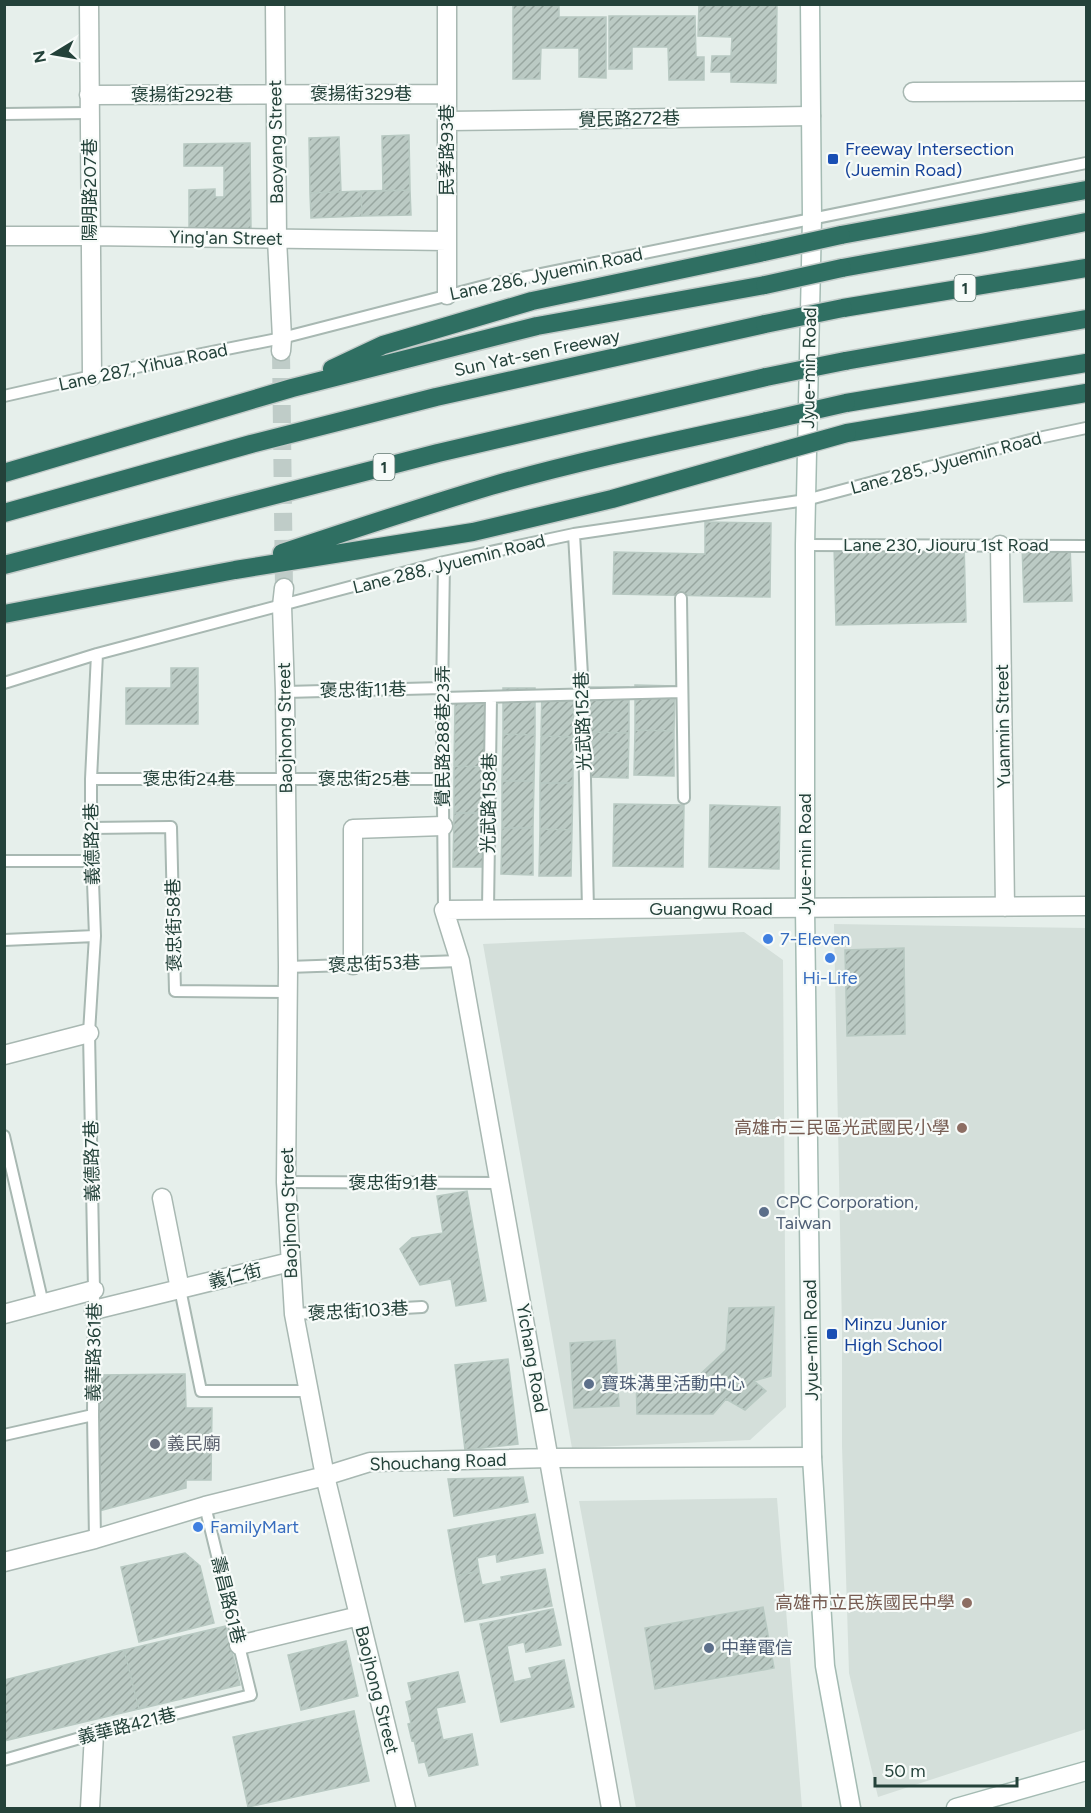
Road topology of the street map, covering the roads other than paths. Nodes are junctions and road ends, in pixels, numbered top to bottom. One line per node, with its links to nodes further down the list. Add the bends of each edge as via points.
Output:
1 (89, 4): 9 (street, 陽明路207巷)
2 (275, 4): 8 (street, Baoyang Street)
3 (447, 4): 7 (street, 民孝路93巷)
4 (810, 4): 11 (street, Jyue-min Road)
5 (1086, 91): 6 (street)
6 (913, 92)
7 (447, 94): 8 (street, 褒揚街329巷); 12 (street, 民孝路93巷)
8 (276, 95): 9 (street, 褒揚街292巷); 19 (street, Baoyang Street)
9 (89, 104): 10 (lane); 18 (street, 陽明路207巷)
10 (4, 114)
11 (811, 116): 12 (street, 覺民路272巷); 15 (street, Jyue-min Road)
12 (447, 121): 20 (street, 民孝路93巷)
13 (1086, 163): 15 (lane, Lane 286, Jyuemin Road)
14 (1086, 190): 27 (highway, bridge, via 841,234 532,302 383,345)
15 (812, 219): 22 (lane, Lane 286, Jyuemin Road); 32 (street, Jyue-min Road)
16 (1086, 222): 27 (highway, bridge, via 537,326)
17 (4, 236): 18 (street, Ying'an Street)
18 (90, 236): 19 (street, Ying'an Street); 26 (street, 陽明路207巷)
19 (277, 239): 20 (street, Ying'an Street); 24 (street, Baoyang Street)
20 (447, 241): 22 (street, 民孝路93巷)
21 (1086, 267): 33 (highway, Sun Yat-sen Freeway / 1, bridge, via 843,308 425,400)
22 (447, 295): 24 (lane, Lane 286, Jyuemin Road)
23 (1086, 319): 39 (highway, 1, bridge, via 766,377 438,453)
24 (281, 344): 26 (lane, Lane 287, Yihua Road)
25 (1086, 363): 40 (highway, bridge, via 846,403 602,457 358,527)
26 (92, 376): 29 (lane, Lane 287, Yihua Road)
27 (292, 388): 31 (highway)
28 (1086, 393): 40 (highway, bridge, via 847,433 612,500 473,532)
29 (4, 396)
30 (1086, 428): 32 (lane, Lane 285, Jyuemin Road)
31 (4, 473)
32 (806, 500): 34 (lane, Lane 288, Jyuemin Road); 35 (street, Jyue-min Road)
33 (4, 513)
34 (574, 534): 38 (lane, Lane 288, Jyuemin Road); 49 (lane, 光武路152巷)
35 (805, 545): 36 (lane, Lane 230, Jiouru 1st Road); 61 (street, Jyue-min Road)
36 (1000, 545): 37 (lane, Lane 230, Jiouru 1st Road); 59 (street, Yuanmin Street)
37 (1086, 546)
38 (444, 562): 41 (lane, Lane 288, Jyuemin Road); 48 (lane, 覺民路288巷23弄)
39 (4, 565)
40 (235, 570): 43 (highway)
41 (283, 597): 44 (lane, Lane 288, Jyuemin Road); 46 (street, Baojhong Street)
42 (681, 597): 47 (lane)
43 (4, 614)
44 (97, 654): 45 (lane, Lane 288, Jyuemin Road); 51 (lane, 義德路2巷)
45 (4, 683)
46 (285, 692): 48 (lane, 褒忠街11巷); 52 (street, Baojhong Street)
47 (682, 692): 49 (lane, 褒忠街11巷); 54 (lane)
48 (442, 693): 50 (lane, 褒忠街11巷); 53 (lane, 覺民路288巷23弄)
49 (583, 693): 50 (lane, 褒忠街11巷); 62 (lane, 光武路152巷)
50 (491, 697): 64 (lane, 光武路158巷)
51 (91, 779): 52 (lane, 褒忠街24巷); 56 (lane, 義德路2巷)
52 (286, 779): 53 (lane, 褒忠街25巷); 69 (street, Baojhong Street)
53 (443, 779): 55 (lane, 覺民路288巷23弄)
54 (684, 798)
55 (443, 826): 63 (lane, 覺民路288巷23弄); 68 (street, via 352,830)
56 (91, 828): 58 (lane, 義德路2巷); 70 (lane, 褒忠街58巷, via 171,826 175,991)
57 (4, 861): 58 (lane)
58 (92, 861): 65 (lane, 義德路2巷)
59 (1005, 906): 60 (street, Guangwu Road); 61 (street, Guangwu Road)
60 (1086, 906)
61 (805, 908): 62 (street, Guangwu Road); 88 (street, Jyue-min Road)
62 (588, 909): 64 (street, Guangwu Road)
63 (444, 910): 64 (street, Guangwu Road); 67 (street, Yichang Road)
64 (488, 910)
65 (95, 936): 66 (lane); 71 (lane, 義德路2巷)
66 (4, 940)
67 (460, 961): 68 (lane, 褒忠街53巷); 75 (street, Yichang Road)
68 (353, 965): 69 (lane, 褒忠街53巷)
69 (288, 967): 70 (street, Baojhong Street)
70 (288, 992): 74 (street, Baojhong Street)
71 (89, 1033): 72 (street); 79 (lane, 義德路7巷)
72 (4, 1055)
73 (4, 1136): 80 (lane)
74 (286, 1182): 75 (lane, 褒忠街91巷); 77 (street, Baojhong Street)
75 (500, 1183): 89 (street, Yichang Road)
76 (162, 1197): 78 (street)
77 (290, 1262): 78 (street, 義仁街); 84 (street, Baojhong Street)
78 (180, 1289): 82 (street, 義仁街); 85 (lane, via 201,1391)
79 (94, 1290): 80 (street); 82 (lane, 義華路361巷)
80 (43, 1304): 83 (street)
81 (422, 1307): 84 (lane, 褒忠街103巷)
82 (94, 1310): 86 (lane, 義華路361巷)
83 (4, 1314)
84 (294, 1314): 85 (street, Baojhong Street)
85 (309, 1391): 90 (street, Baojhong Street)
86 (93, 1414): 87 (lane, 義華路361巷); 92 (lane, 義華路361巷)
87 (4, 1435)
88 (813, 1457): 89 (street, Shouchang Road); 103 (street, Jyue-min Road, via 825,1666)
89 (550, 1458): 90 (street, Shouchang Road, via 370,1462); 102 (street, Yichang Road)
90 (325, 1476): 91 (street, Shouchang Road); 94 (street, Baojhong Street)
91 (205, 1506): 92 (street, Shouchang Road); 95 (lane, 壽昌路61巷)
92 (95, 1539): 93 (street, Shouchang Road)
93 (4, 1562)
94 (359, 1616): 95 (street); 101 (street, Baojhong Street)
95 (239, 1645): 96 (lane, 壽昌路61巷)
96 (251, 1695): 97 (lane, 義華路421巷)
97 (94, 1734): 98 (lane, 義華路421巷); 100 (street)
98 (4, 1760)
99 (1086, 1771): 104 (street)
100 (90, 1809)
101 (406, 1809)
102 (611, 1809)
103 (851, 1809)
104 (956, 1809)

